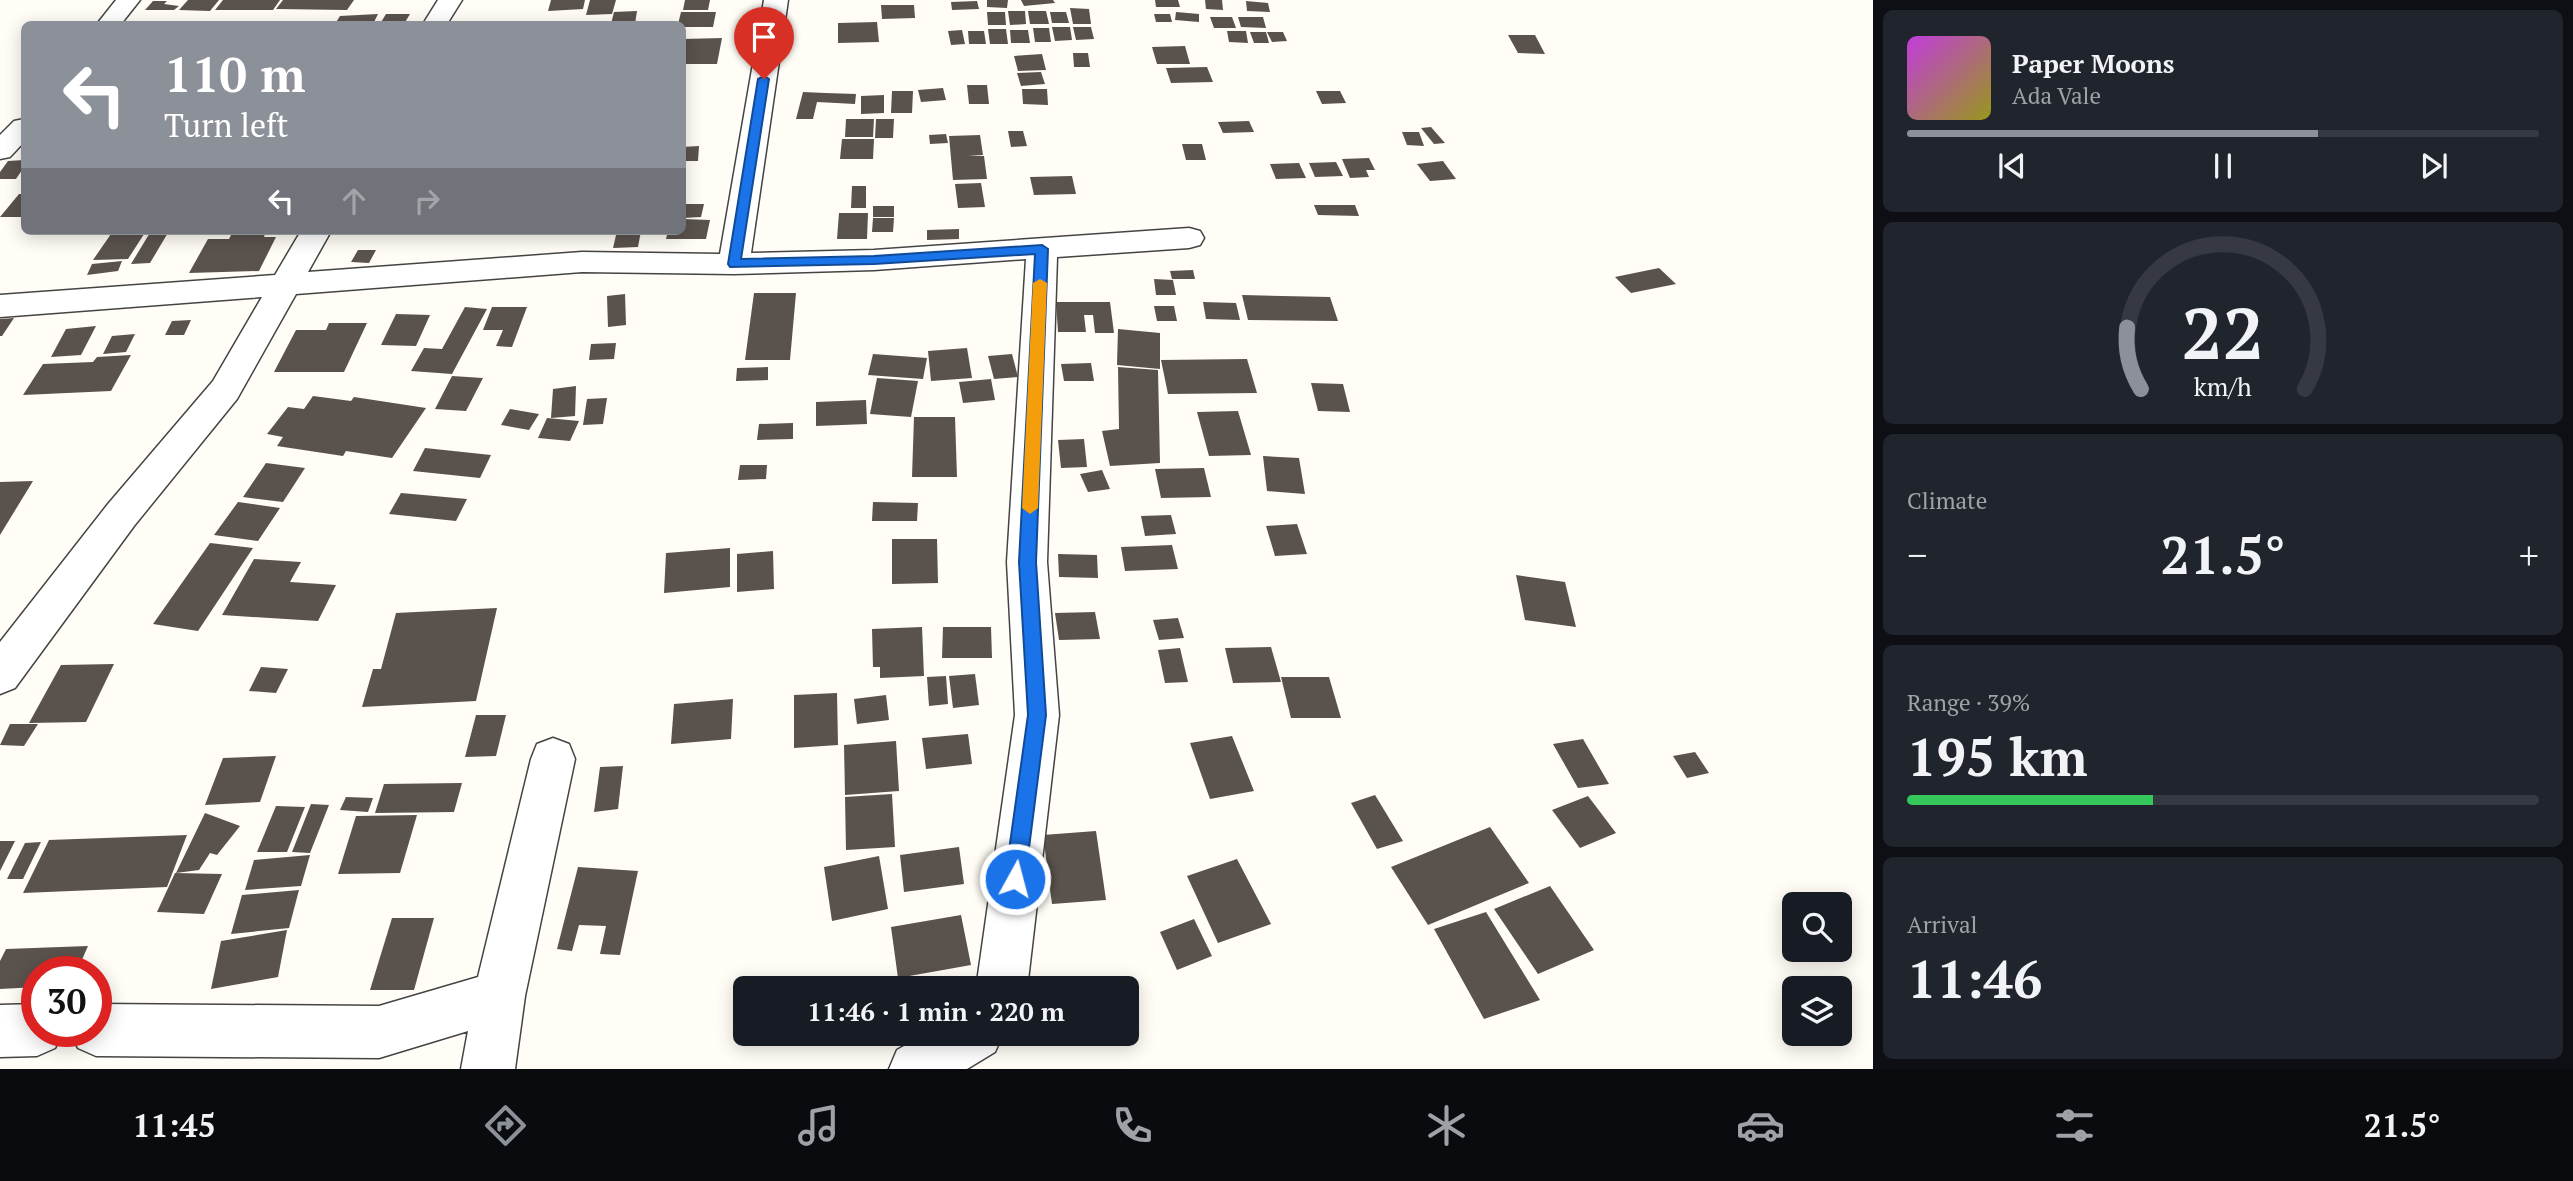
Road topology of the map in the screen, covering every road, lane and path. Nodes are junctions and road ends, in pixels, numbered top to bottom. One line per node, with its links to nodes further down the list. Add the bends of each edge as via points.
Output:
1 (128, 0): 4 (street)
2 (450, 0): 5 (street)
3 (776, 0): 11 (street)
4 (111, 21)
5 (437, 21)
6 (21, 130): 7 (street)
7 (0, 151)
8 (314, 235): 12 (street)
9 (1189, 238): 10 (street)
10 (1042, 249): 11 (street); 16 (street, via 1027,562 1037,715)
11 (734, 264): 12 (street, via 582,262)
12 (287, 282): 13 (street); 14 (street, via 225,390 121,515)
13 (0, 306)
14 (0, 674)
15 (553, 759): 17 (street)
16 (1002, 976)
17 (499, 996): 19 (street, via 379,1032); 22 (street)
18 (21, 1030): 20 (street)
19 (112, 1030)
20 (0, 1031)
21 (956, 1046): 23 (street)
22 (488, 1069)
23 (916, 1069)

